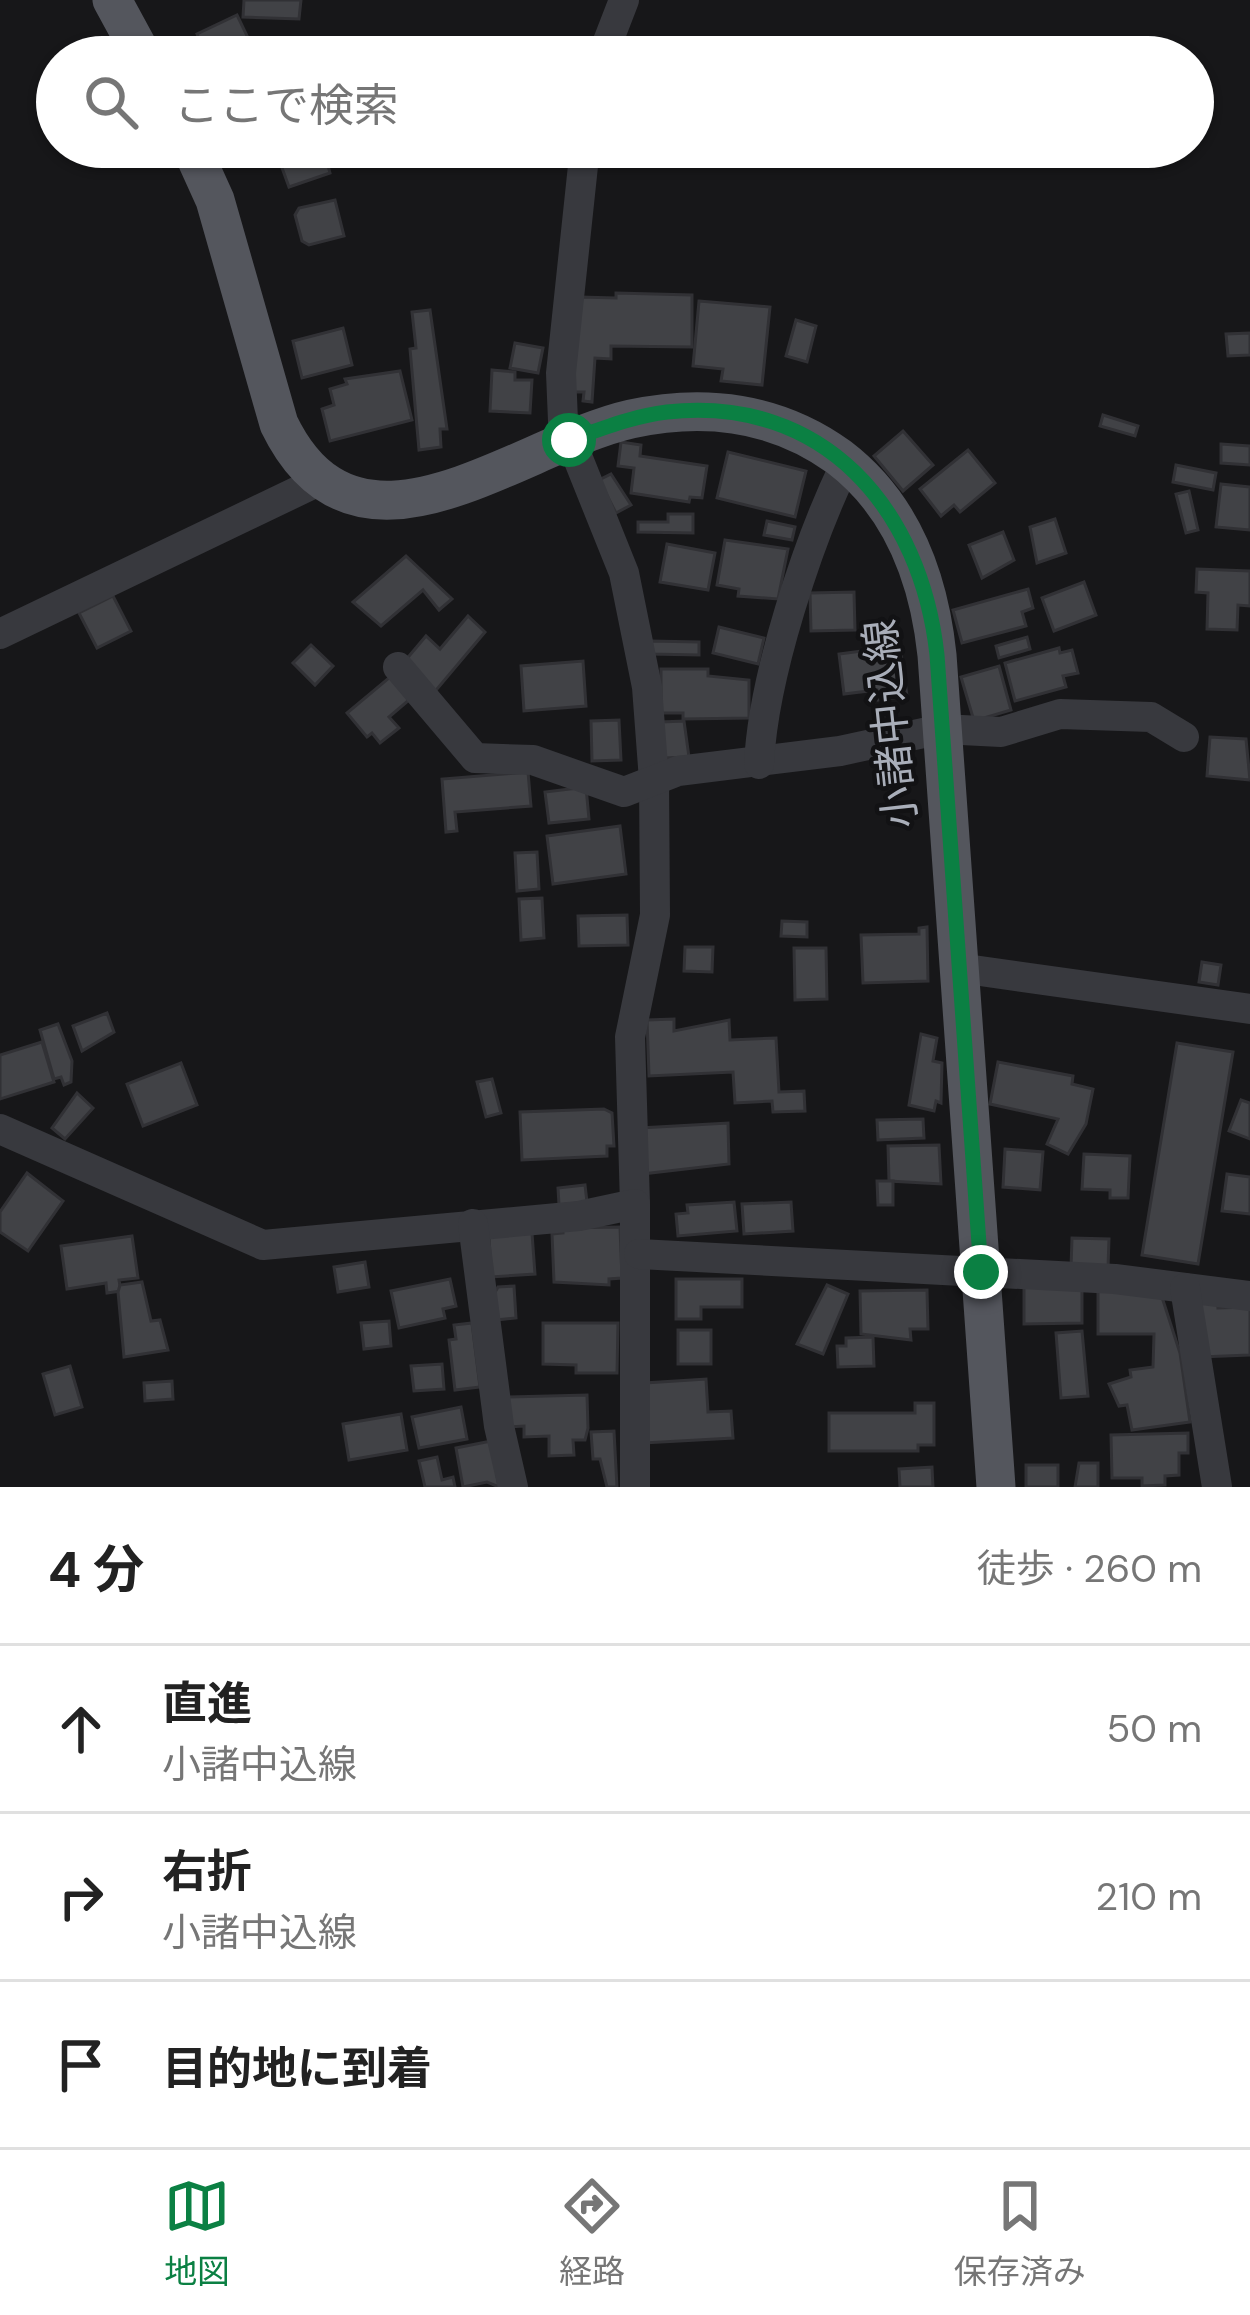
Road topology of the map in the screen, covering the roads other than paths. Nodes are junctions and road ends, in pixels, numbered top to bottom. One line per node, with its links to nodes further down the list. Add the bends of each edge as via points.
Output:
1 (112, 0): 3 (main road)
2 (624, 0): 4 (street)
3 (132, 36)
4 (610, 36)
5 (201, 168): 9 (main road, via 279,424 292,452)
6 (584, 168): 7 (street, via 561,373)
7 (569, 440): 8 (main road, 小諸中込線, via 626,420 705,411 773,421); 9 (main road, 小諸中込線, via 432,496 371,500); 15 (street, via 624,573 647,687)
8 (846, 463): 12 (main road, 小諸中込線, via 908,541 934,629); 14 (street, via 816,531)
9 (321, 480): 10 (street)
10 (0, 634)
11 (398, 667): 15 (street, via 475,758 533,760 625,792)
12 (942, 729): 13 (street, via 1001,732 1060,714 1100,713 1151,717); 14 (street); 16 (main road, 小諸中込線)
13 (1184, 736)
14 (759, 764): 15 (street)
15 (654, 780): 19 (street, via 655,915 630,1037)
16 (959, 968): 17 (street); 22 (main road, 小諸中込線)
17 (1250, 1009)
18 (0, 1129): 20 (street, via 263,1245)
19 (635, 1204): 20 (street); 21 (street)
20 (473, 1224): 25 (street)
21 (639, 1255): 22 (street); 26 (street)
22 (981, 1272): 23 (street); 27 (main road, 小諸中込線)
23 (1185, 1288): 24 (street); 28 (street)
24 (1250, 1296)
25 (513, 1487)
26 (634, 1487)
27 (996, 1487)
28 (1217, 1487)

